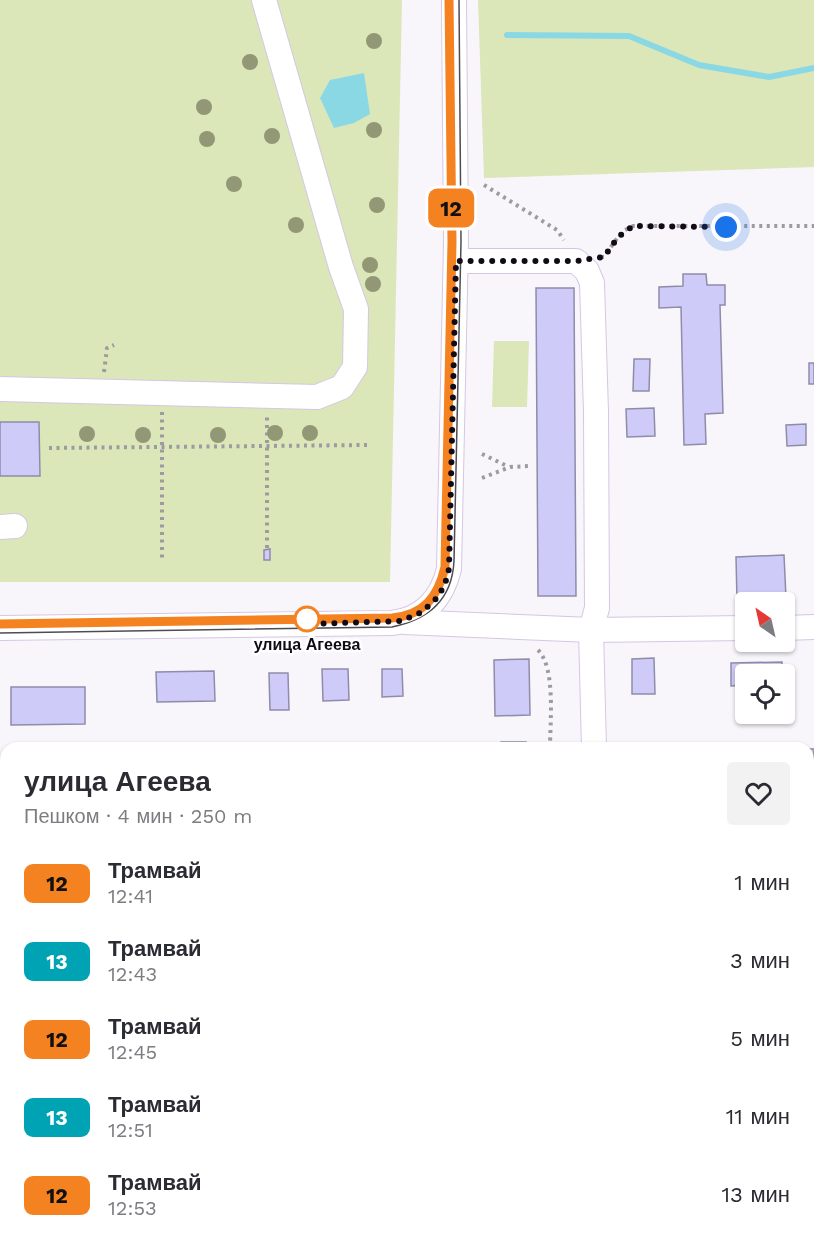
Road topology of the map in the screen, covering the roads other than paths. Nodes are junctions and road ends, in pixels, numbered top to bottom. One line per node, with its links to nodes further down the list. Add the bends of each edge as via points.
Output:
1 (264, 0): 4 (street, via 356,309 355,367 342,387 317,397)
2 (454, 0): 3 (street)
3 (456, 261): 5 (street); 12 (street, via 576,261 587,271 592,283 597,608)
4 (0, 389)
5 (447, 576): 6 (street, via 438,597 422,612); 7 (street, via 454,609)
6 (401, 621): 7 (street); 9 (street)
7 (467, 625): 12 (street)
8 (814, 627): 11 (street)
9 (0, 628)
10 (735, 628): 12 (street)
11 (795, 628)
12 (591, 630): 13 (street)
13 (594, 742)

